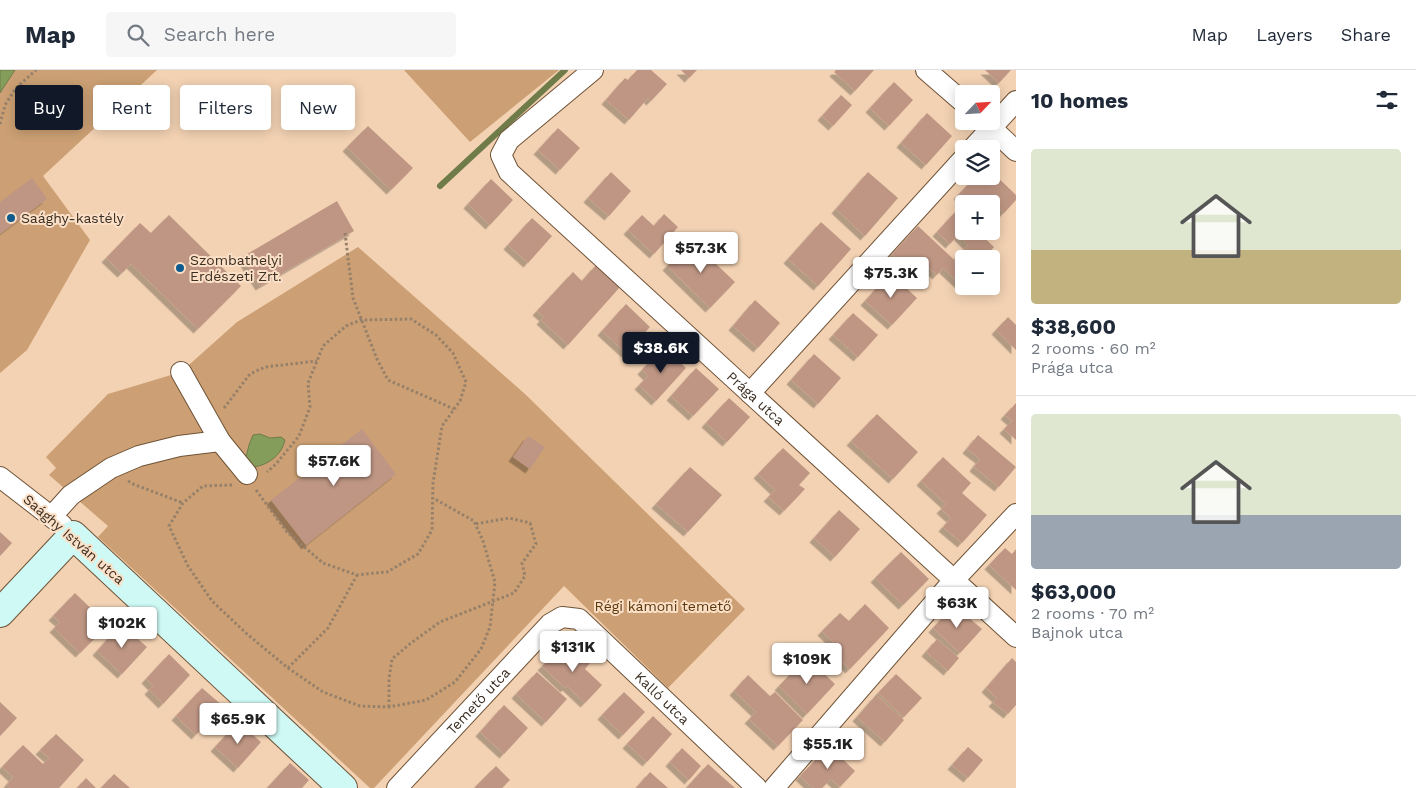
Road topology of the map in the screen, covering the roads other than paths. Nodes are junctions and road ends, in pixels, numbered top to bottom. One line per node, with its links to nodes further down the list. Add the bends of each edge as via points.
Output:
1 (593, 70): 10 (street, Prága utca, via 509,140 500,155 509,172)
2 (926, 70): 3 (street)
3 (955, 95)
4 (1016, 101): 5 (street)
5 (1000, 115)
6 (993, 130): 7 (street)
7 (1016, 151)
8 (955, 168): 10 (street)
9 (181, 372): 11 (street)
10 (750, 393): 17 (street, Prága utca)
11 (220, 441): 13 (street); 15 (street, via 179,446 139,456 111,468 71,495)
12 (0, 477): 15 (street, Saághy István utca)
13 (250, 478)
14 (1016, 514): 17 (street)
15 (52, 516): 16 (street, Saághy István utca)
16 (72, 535): 18 (street); 21 (street, Saághy István utca)
17 (954, 580): 20 (street, Prága utca); 24 (street)
18 (0, 613)
19 (562, 618): 22 (street, Temető utca, via 550,624); 23 (street, Kalló utca, via 579,619)
20 (1016, 637)
21 (344, 788)
22 (397, 788)
23 (757, 788)
24 (774, 788)

